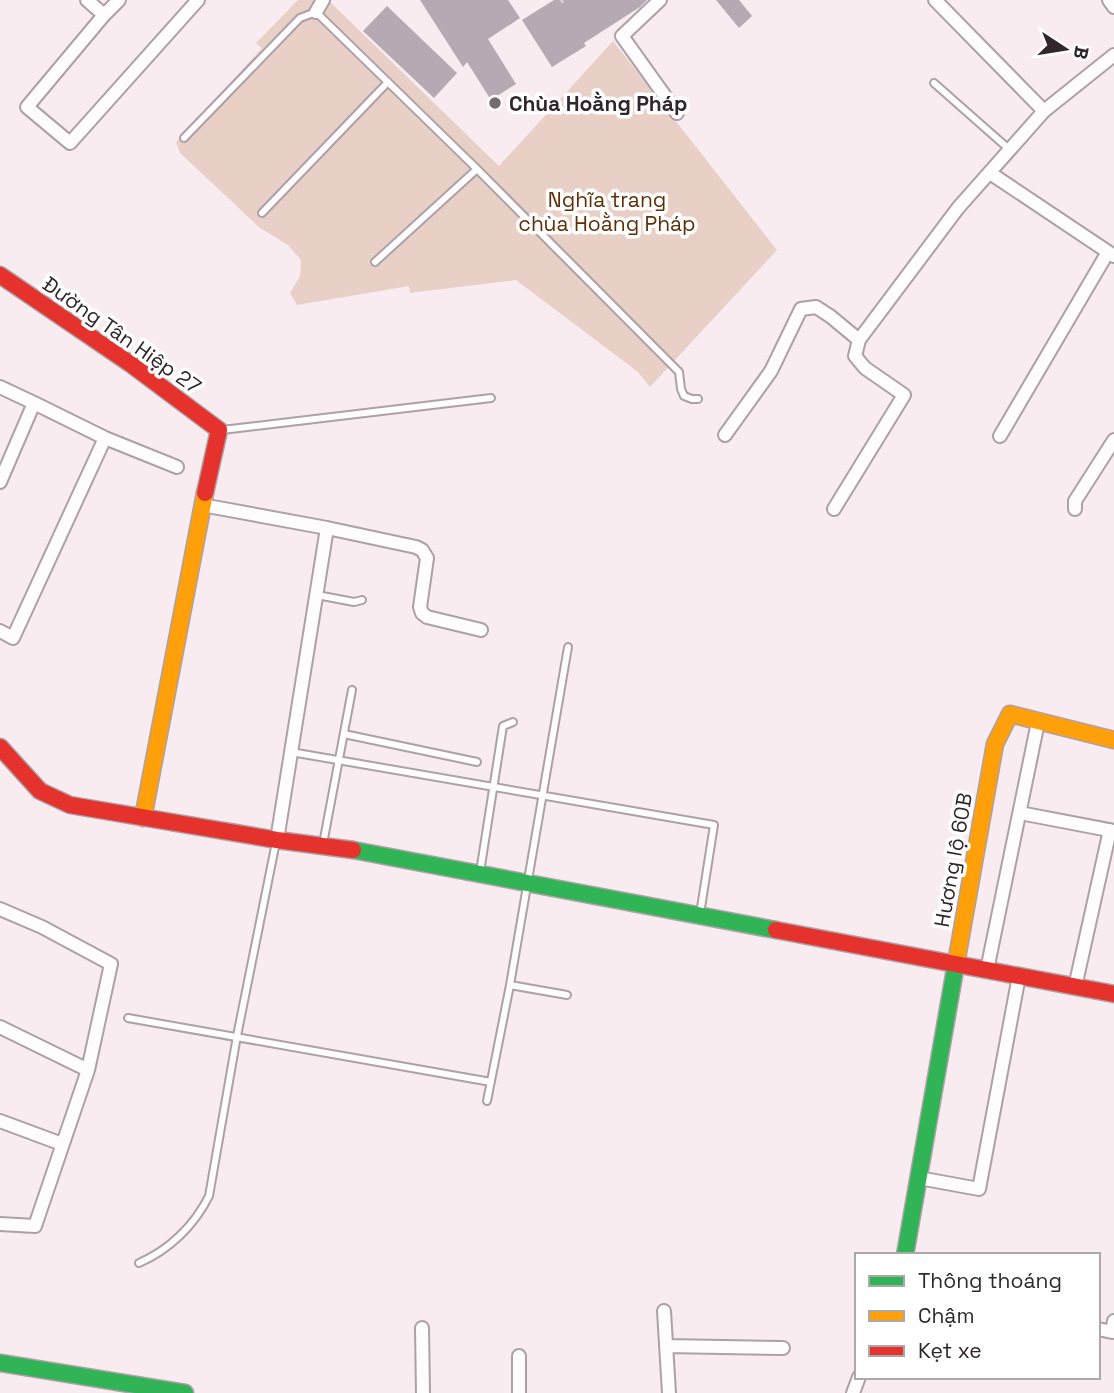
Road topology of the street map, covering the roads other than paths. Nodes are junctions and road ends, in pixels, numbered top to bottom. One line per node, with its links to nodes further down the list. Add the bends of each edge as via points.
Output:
1 (88, 0): 10 (street)
2 (119, 0): 10 (street)
3 (198, 0): 10 (street, via 70,143 27,107)
4 (323, 0): 9 (street)
5 (660, 0): 15 (street, via 622,36)
6 (935, 0): 14 (street)
7 (1109, 0): 8 (street)
8 (1114, 7)
9 (316, 12): 12 (lane); 16 (lane, via 300,18)
10 (104, 15)
11 (1114, 55): 14 (street)
12 (388, 82): 18 (lane); 20 (lane)
13 (934, 83): 17 (lane)
14 (1044, 111): 17 (street)
15 (677, 113)
16 (184, 138)
17 (1010, 150): 19 (street)
18 (477, 169): 22 (lane); 27 (lane, via 679,372 684,396)
19 (990, 173): 21 (street); 24 (street, via 958,208)
20 (262, 213)
21 (1111, 254): 31 (street)
22 (376, 262)
23 (0, 275): 29 (street, Đường Tân Hiệp 27)
24 (859, 340): 30 (street, via 816,307 802,309 771,371); 37 (street, via 855,356 904,395)
25 (0, 387): 28 (street)
26 (491, 397): 29 (lane)
27 (698, 399)
28 (34, 402): 32 (street); 35 (street)
29 (219, 430): 36 (street)
30 (726, 435)
31 (1000, 436)
32 (105, 438): 34 (street); 43 (street, via 13,638)
33 (1113, 444): 38 (street, via 1076,500)
34 (177, 467)
35 (0, 482)
36 (202, 505): 39 (street); 57 (street)
37 (834, 509)
38 (1075, 509)
39 (327, 528): 40 (street); 42 (street, via 422,550 427,558 422,613)
40 (317, 595): 41 (lane); 51 (street)
41 (362, 600)
42 (481, 630)
43 (0, 631)
44 (568, 647): 55 (lane)
45 (352, 690): 48 (lane)
46 (513, 722): 54 (lane, via 503,726)
47 (1038, 722): 49 (street, Hương lộ 60B); 56 (street); 65 (street, Hương lộ 60B, via 1010,714 995,744)
48 (344, 734): 52 (lane); 53 (lane)
49 (1114, 740)
50 (0, 747): 57 (street, via 40,791 70,805)
51 (291, 752): 52 (lane); 59 (street)
52 (339, 760): 54 (lane); 60 (lane)
53 (477, 762)
54 (493, 788): 55 (lane); 61 (lane)
55 (542, 797): 62 (lane); 64 (lane, via 714,825)
56 (1020, 813): 58 (street); 66 (street)
57 (143, 818): 59 (street)
58 (1112, 831): 69 (street)
59 (277, 840): 60 (street); 74 (lane)
60 (323, 846): 61 (street)
61 (480, 874): 62 (street)
62 (526, 883): 64 (street); 68 (lane)
63 (0, 909): 75 (street, via 111,964)
64 (699, 915): 65 (street)
65 (957, 964): 66 (street); 80 (street)
66 (987, 970): 67 (street)
67 (1019, 976): 69 (street); 80 (street, via 979,1189)
68 (510, 985): 71 (lane); 76 (lane)
69 (1075, 987): 70 (street)
70 (1114, 994)
71 (567, 995)
72 (128, 1017): 74 (lane)
73 (0, 1027): 75 (street)
74 (237, 1036): 76 (lane); 83 (lane, via 209,1196 175,1241)
75 (88, 1070): 79 (street)
76 (491, 1082): 77 (lane)
77 (487, 1101)
78 (0, 1121): 79 (street)
79 (62, 1144): 81 (street, via 35,1226)
80 (919, 1178): 82 (street)
81 (0, 1224)
82 (905, 1253)
83 (139, 1263)
84 (664, 1311): 88 (street)
85 (1114, 1321): 87 (street, via 1112,1332)
86 (422, 1328): 94 (street)
87 (1100, 1329)
88 (666, 1346): 89 (street); 96 (street)
89 (783, 1348)
90 (519, 1356): 95 (street)
91 (0, 1363): 92 (street)
92 (161, 1391): 93 (street)
93 (185, 1393)
94 (423, 1393)
95 (519, 1393)
96 (669, 1393)

